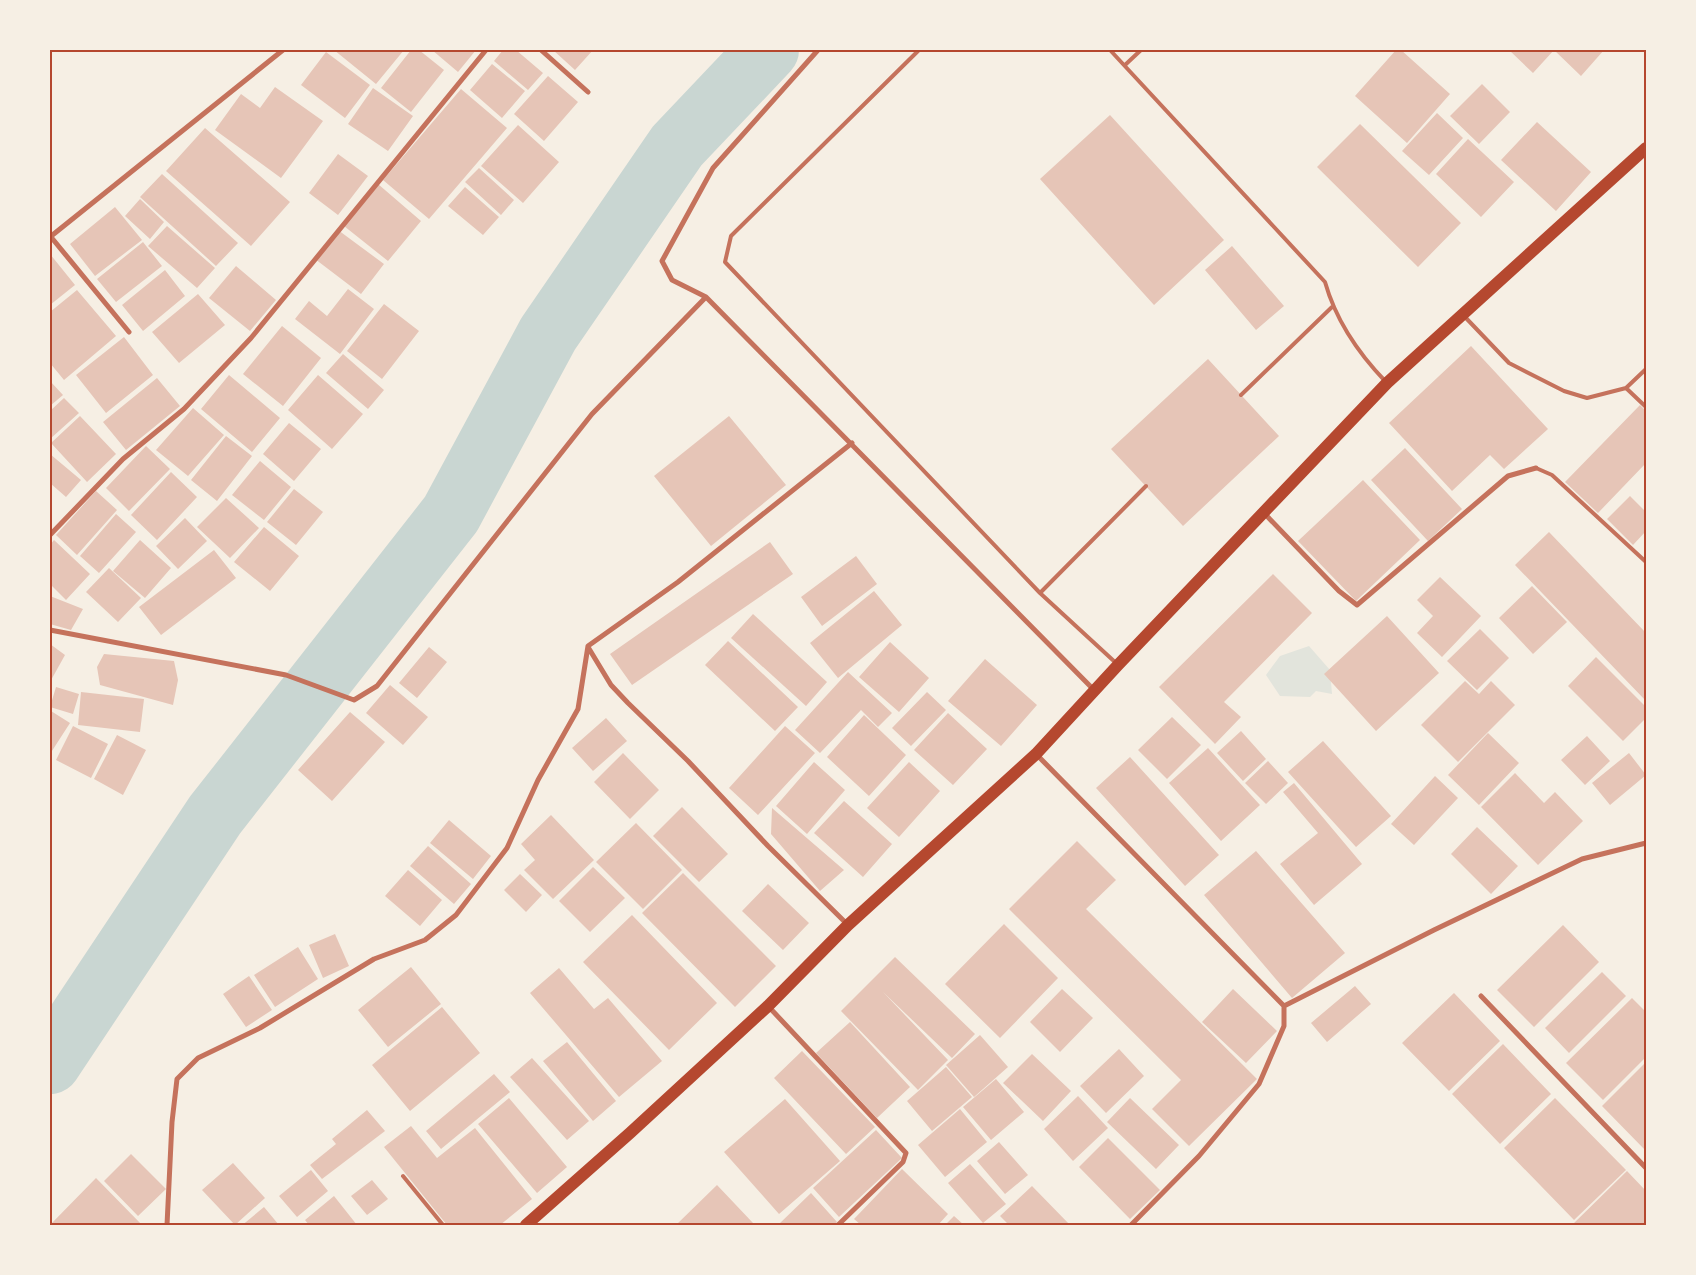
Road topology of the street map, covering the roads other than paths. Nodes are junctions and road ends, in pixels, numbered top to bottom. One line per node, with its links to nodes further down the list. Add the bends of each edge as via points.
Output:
1 (282, 50): 11 (street)
2 (486, 50): 25 (street, via 251,338 184,409 123,459)
3 (542, 50): 9 (street)
4 (818, 50): 12 (street, via 713,168 662,261 672,280)
5 (919, 50): 27 (lane, via 731,236 725,262)
6 (1110, 50): 8 (lane)
7 (1140, 50): 8 (lane)
8 (1125, 65): 13 (lane, via 1325,282)
9 (588, 92)
10 (1646, 148): 14 (main road)
11 (50, 237): 15 (street)
12 (706, 298): 21 (street); 28 (street, via 592,414 377,686 354,700 286,675)
13 (1332, 307): 17 (lane, via 1363,358); 19 (lane)
14 (1463, 315): 17 (main road); 18 (lane, via 1509,363 1564,391 1587,398)
15 (129, 332)
16 (1646, 369): 18 (lane)
17 (1387, 383): 24 (main road)
18 (1626, 388): 20 (lane)
19 (1241, 395)
20 (1646, 407)
21 (852, 443): 29 (street, via 678,582); 31 (street)
22 (1536, 468): 24 (street, via 1508,476 1357,605 1339,591); 26 (lane, via 1552,475)
23 (1146, 486): 27 (lane)
24 (1263, 513): 30 (main road)
25 (50, 535)
26 (1646, 562)
27 (1040, 593): 30 (lane)
28 (50, 630)
29 (588, 646): 34 (street, via 612,685 628,703); 40 (street, via 578,709 538,780 508,848 456,915 424,940 374,959 260,1028 198,1058 176,1079)
30 (1118, 664): 31 (main road)
31 (1094, 690): 32 (main road)
32 (1036, 754): 34 (main road); 37 (street)
33 (1646, 843): 37 (street, via 1582,859)
34 (848, 925): 36 (main road)
35 (1481, 996): 38 (street)
36 (768, 1006): 42 (main road); 43 (street, via 906,1153 903,1162)
37 (1284, 1006): 44 (street, via 1284,1026 1259,1084 1199,1156)
38 (1646, 1168)
39 (403, 1176): 41 (lane)
40 (167, 1225)
41 (443, 1225)
42 (526, 1225)
43 (838, 1225)
44 (1131, 1225)

